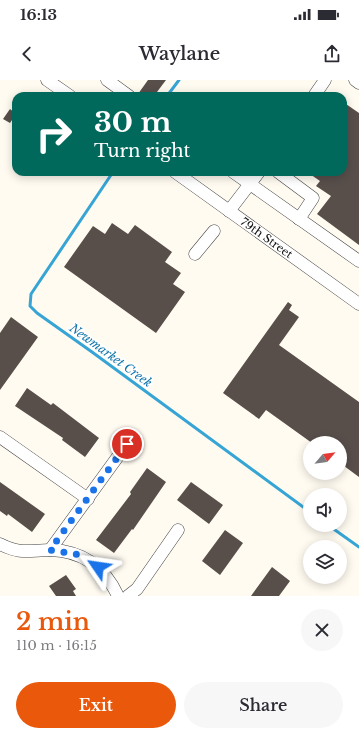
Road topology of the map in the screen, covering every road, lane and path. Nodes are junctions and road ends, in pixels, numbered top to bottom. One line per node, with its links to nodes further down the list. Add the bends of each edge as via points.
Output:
1 (106, 80): 7 (street)
2 (325, 80): 8 (street)
3 (355, 80): 5 (street)
4 (49, 81): 6 (street)
5 (359, 83)
6 (64, 92)
7 (123, 92)
8 (317, 92)
9 (182, 176): 14 (street, 79th Street)
10 (239, 176): 13 (street)
11 (256, 176): 13 (street)
12 (283, 176): 15 (street, via 313,198)
13 (250, 184): 14 (street); 15 (street)
14 (230, 211): 19 (street, 79th Street)
15 (299, 219): 18 (street)
16 (214, 231): 17 (street)
17 (195, 254)
18 (359, 261)
19 (359, 304)
20 (0, 437): 22 (street)
21 (127, 444): 22 (street)
22 (88, 499): 25 (street)
23 (178, 530): 27 (street, via 137,589)
24 (2, 549): 25 (street, via 30,552)
25 (50, 550): 26 (street, via 69,552 90,561 104,572)
26 (118, 596)
27 (128, 596)

